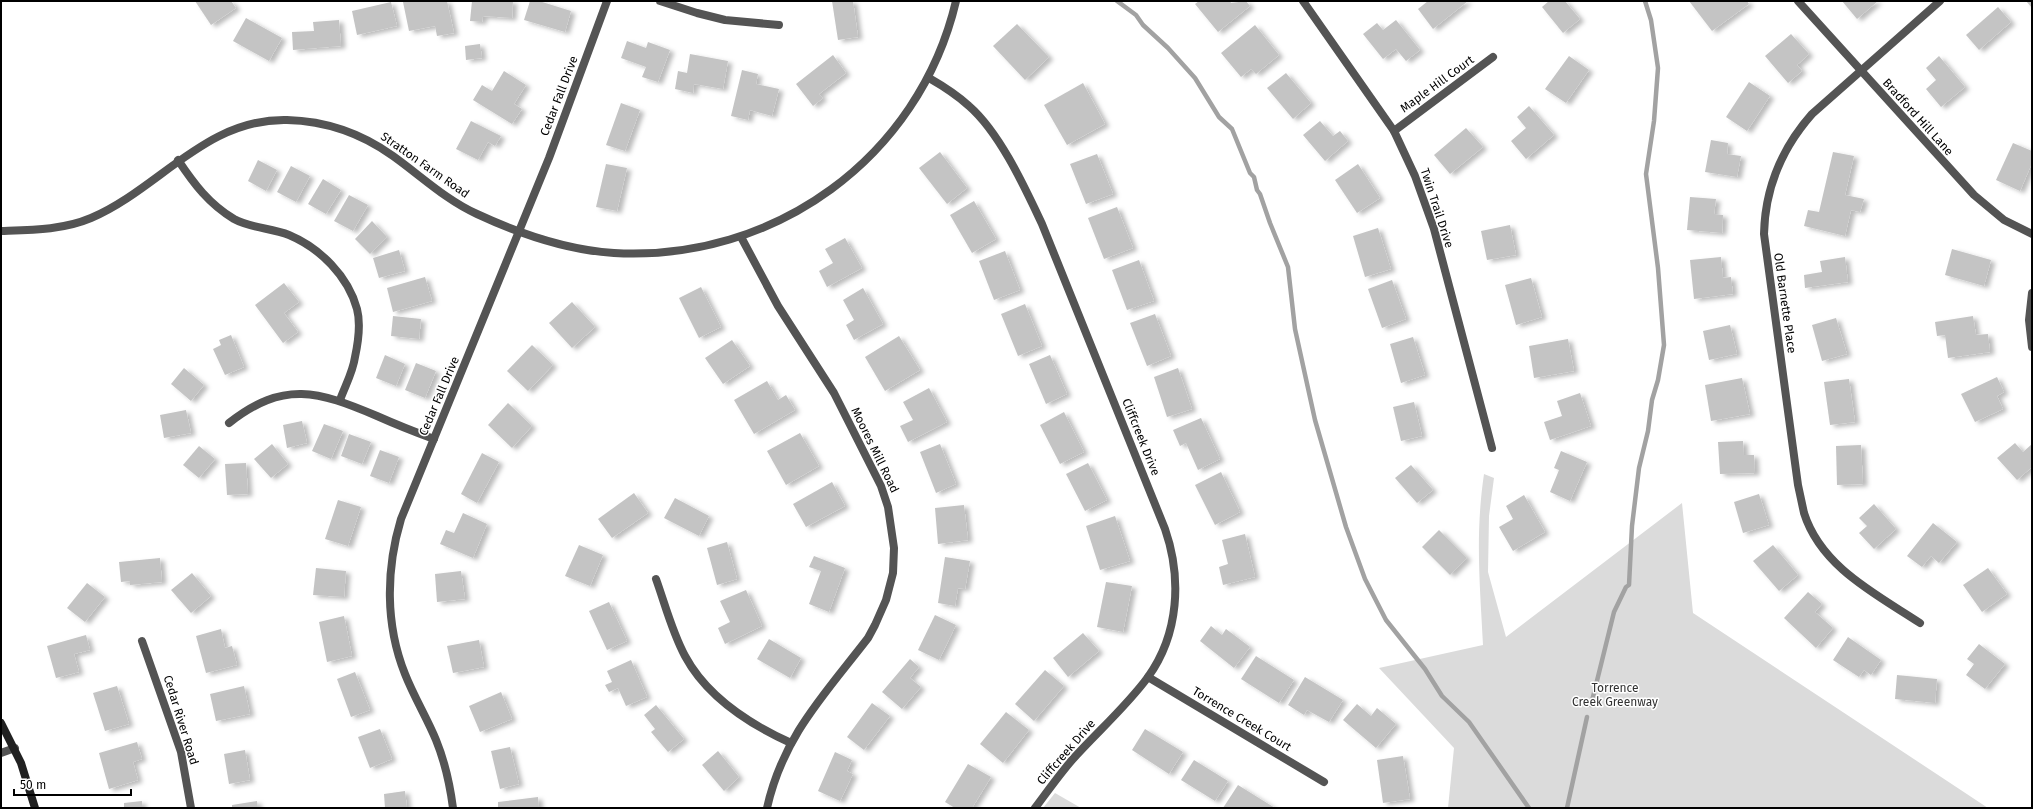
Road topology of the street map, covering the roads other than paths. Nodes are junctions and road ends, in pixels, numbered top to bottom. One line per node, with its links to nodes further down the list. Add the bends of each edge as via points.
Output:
1 (607, 1): 14 (street, Cedar Fall Drive)
2 (660, 1): 7 (street, via 725,20)
3 (956, 1): 10 (street, Stratton Farm Road, via 942,48)
4 (1303, 1): 11 (street, Twin Trail Drive)
5 (1798, 1): 9 (street, Bradford Hill Lane)
6 (1940, 1): 9 (street, Old Barnette Place)
7 (779, 25)
8 (1493, 57): 11 (street, Maple Hill Court)
9 (1861, 71): 15 (street, Bradford Hill Lane, via 1974,195 2004,220); 24 (street, Old Barnette Place, via 1812,114 1792,138 1771,183 1764,217 1764,234 1798,486 1804,513 1821,546 1842,570)
10 (929, 78): 16 (street, Stratton Farm Road, via 894,130 863,163 836,186 802,209); 26 (street, Cliffcreek Drive, via 970,107 987,126 1020,178 1042,224 1165,529 1171,546 1176,579 1174,614 1161,653)
11 (1394, 130): 22 (street, Twin Trail Drive, via 1415,176 1434,229)
12 (178, 160): 13 (street, Stratton Farm Road, via 130,196 89,219 51,228); 14 (street, Stratton Farm Road, via 222,134 243,127 285,120 324,124 343,128 371,142 454,202); 19 (street, via 196,187 223,212 236,220 288,235 307,244 322,255 339,274 357,309 358,320 355,359)
13 (1, 231)
14 (519, 231): 16 (street, Stratton Farm Road, via 558,244 587,250 640,254 714,245); 21 (street, Cedar Fall Drive)
15 (2032, 234)
16 (741, 237): 28 (street, Moores Mill Road, via 778,306 834,393 881,486 891,520 894,548 890,587 875,625 852,659 811,709)
17 (2032, 293): 18 (street, via 2028,320)
18 (2032, 347)
19 (340, 400): 20 (street, via 322,395 289,394 272,398 251,408); 21 (street)
20 (229, 423)
21 (434, 439): 34 (street, Cedar Fall Drive, via 394,542 390,592 396,650 436,741 446,770)
22 (1492, 448)
23 (656, 579): 28 (street, via 680,647 696,676 728,706)
24 (1920, 623)
25 (142, 641): 33 (street, Cedar River Road, via 181,752)
26 (1148, 677): 31 (street, Torrence Creek Court); 36 (street, Cliffcreek Drive, via 1072,760)
27 (1, 723): 29 (main road)
28 (791, 743): 35 (street, Moores Mill Road, via 779,769)
29 (15, 748): 30 (street); 32 (main road)
30 (1, 753)
31 (1324, 782)
32 (35, 808)
33 (191, 808)
34 (453, 808)
35 (767, 808)
36 (1035, 808)

